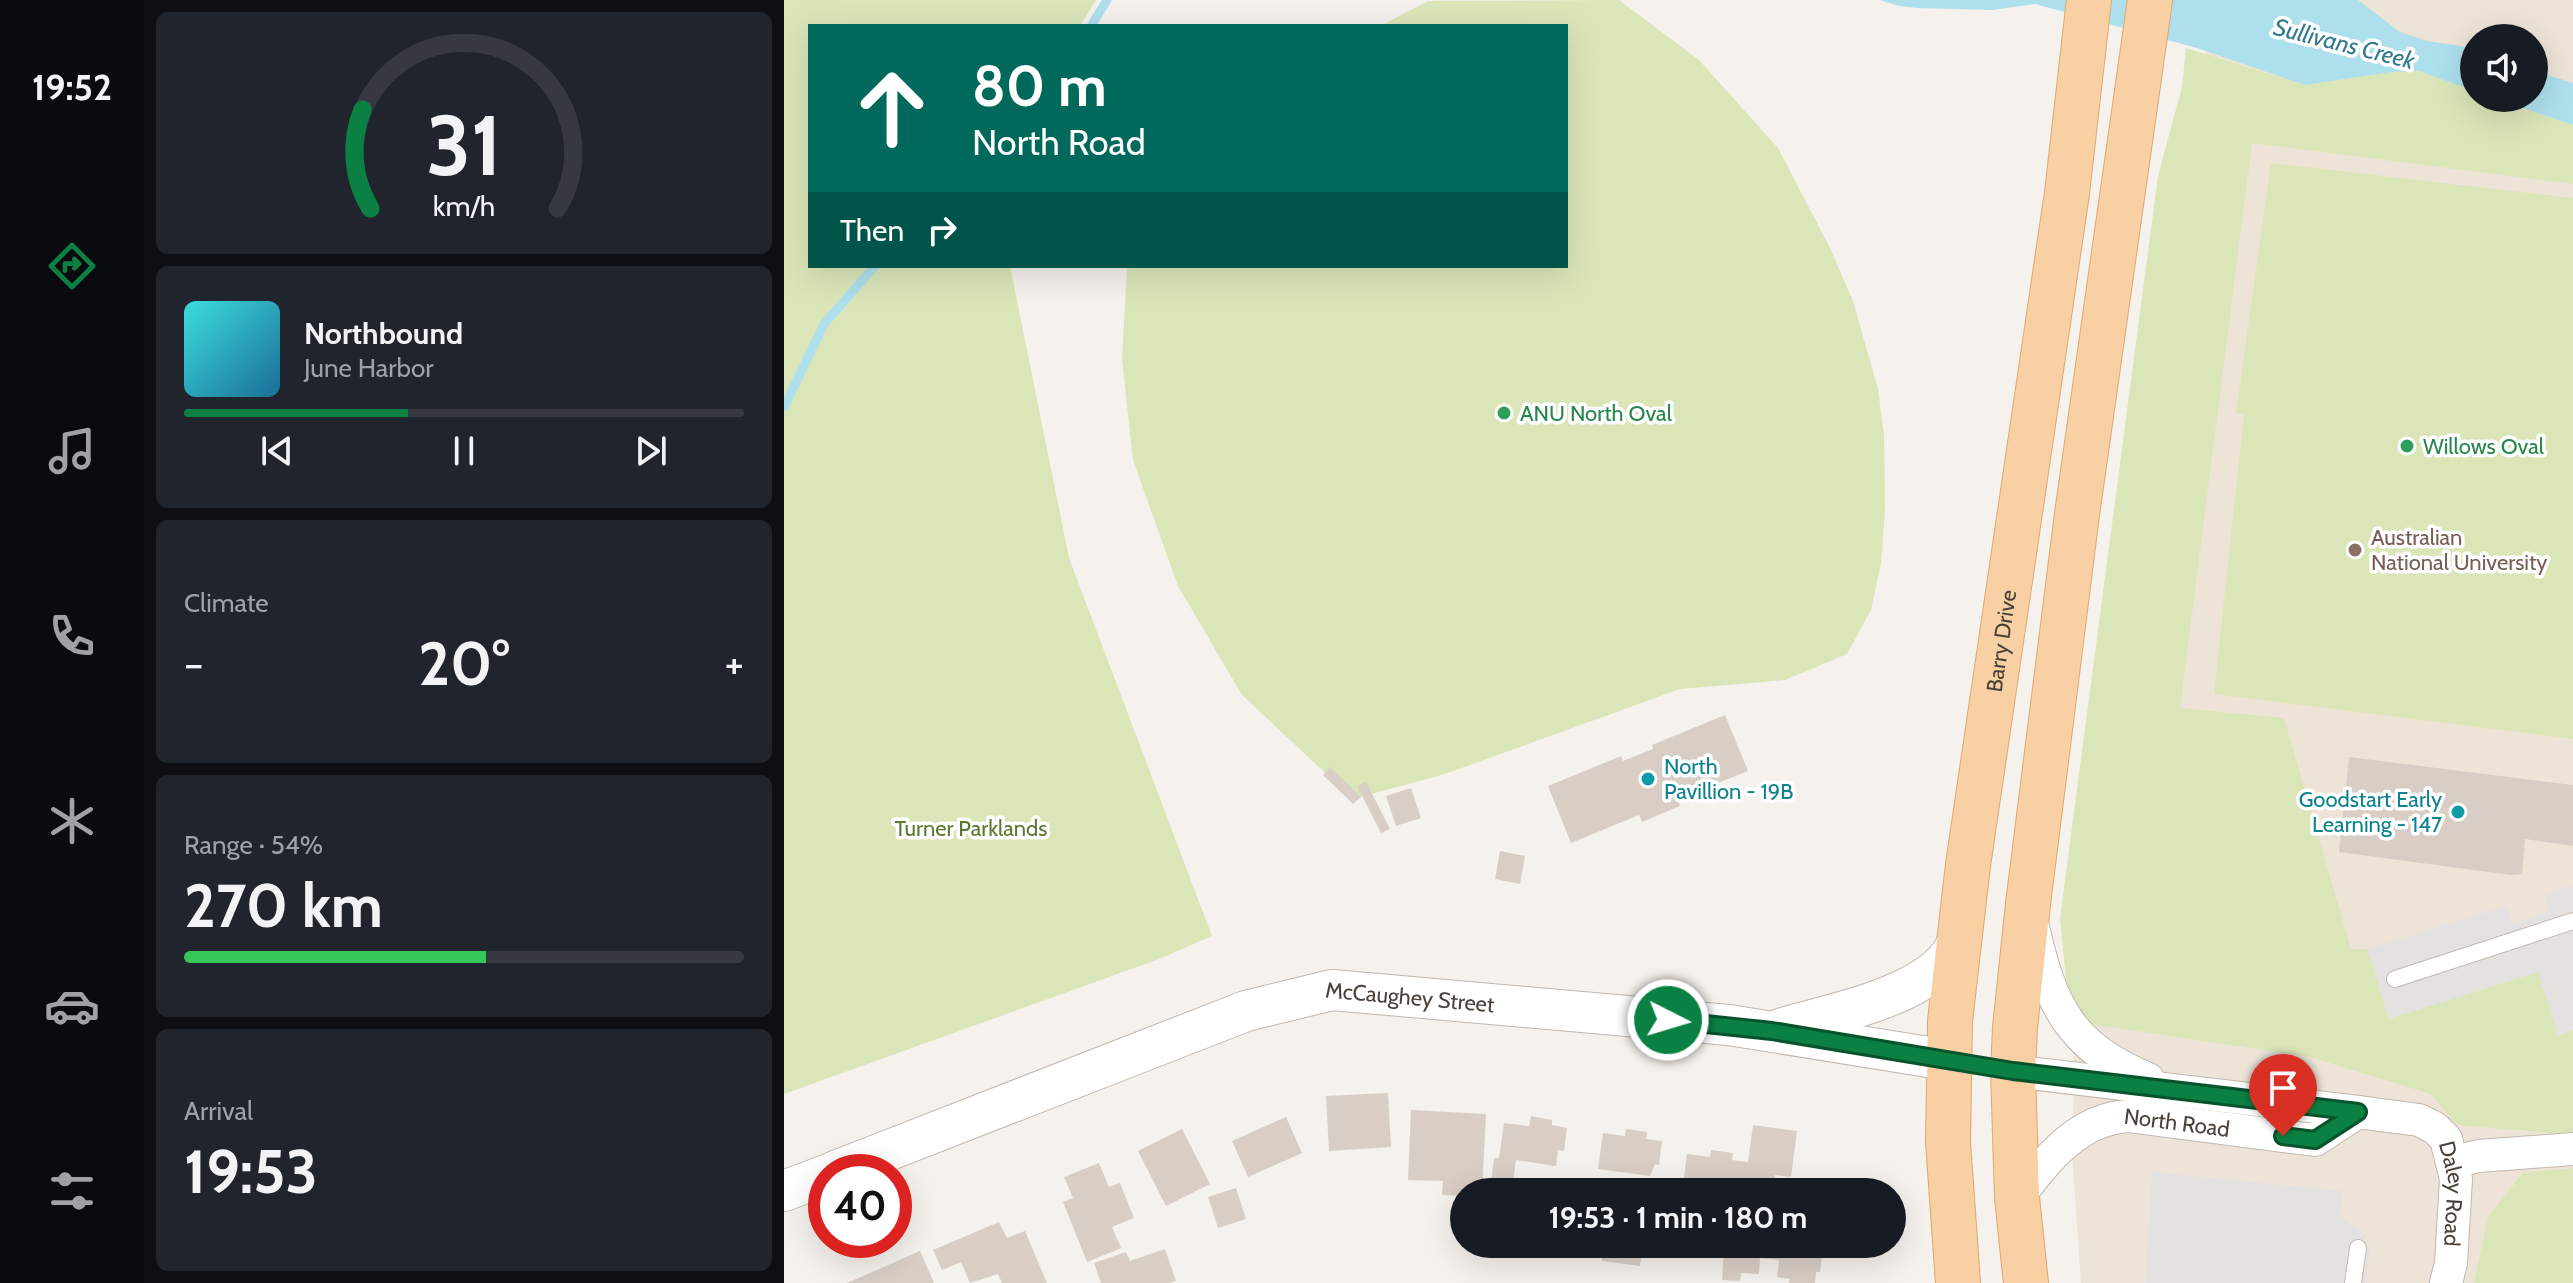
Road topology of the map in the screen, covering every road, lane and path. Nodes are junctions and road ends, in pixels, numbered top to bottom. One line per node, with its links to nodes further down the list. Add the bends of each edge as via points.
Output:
1 (2088, 11): 5 (main road, Barry Drive, via 2065,208)
2 (2148, 18): 3 (main road)
3 (2028, 904): 9 (main road); 10 (street, North Road, via 2045,976 2065,1018 2112,1061)
4 (2573, 921): 6 (lane)
5 (1959, 938): 7 (street, via 1948,960 1916,985); 8 (main road, Barry Drive)
6 (2395, 979)
7 (1772, 1031): 8 (street, McCaughey Street); 14 (street, McCaughey Street, via 1332,990 1246,1011)
8 (1947, 1060): 9 (main road, McCaughey Street); 20 (main road, Barry Drive)
9 (2013, 1071): 10 (street, North Road); 18 (main road)
10 (2173, 1089): 11 (street, North Road)
11 (2358, 1112): 12 (street, North Road); 18 (street, North Road, via 2315,1140 2115,1117 2062,1146)
12 (2419, 1120): 15 (street, Daley Road, via 2446,1139)
13 (2573, 1149): 15 (street)
14 (879, 1154)
15 (2453, 1162): 23 (street, Daley Road)
16 (808, 1182): 17 (street)
17 (784, 1191)
18 (2017, 1198): 21 (main road)
19 (2358, 1248): 22 (lane)
20 (1958, 1283)
21 (2026, 1283)
22 (2353, 1283)
23 (2446, 1283)

